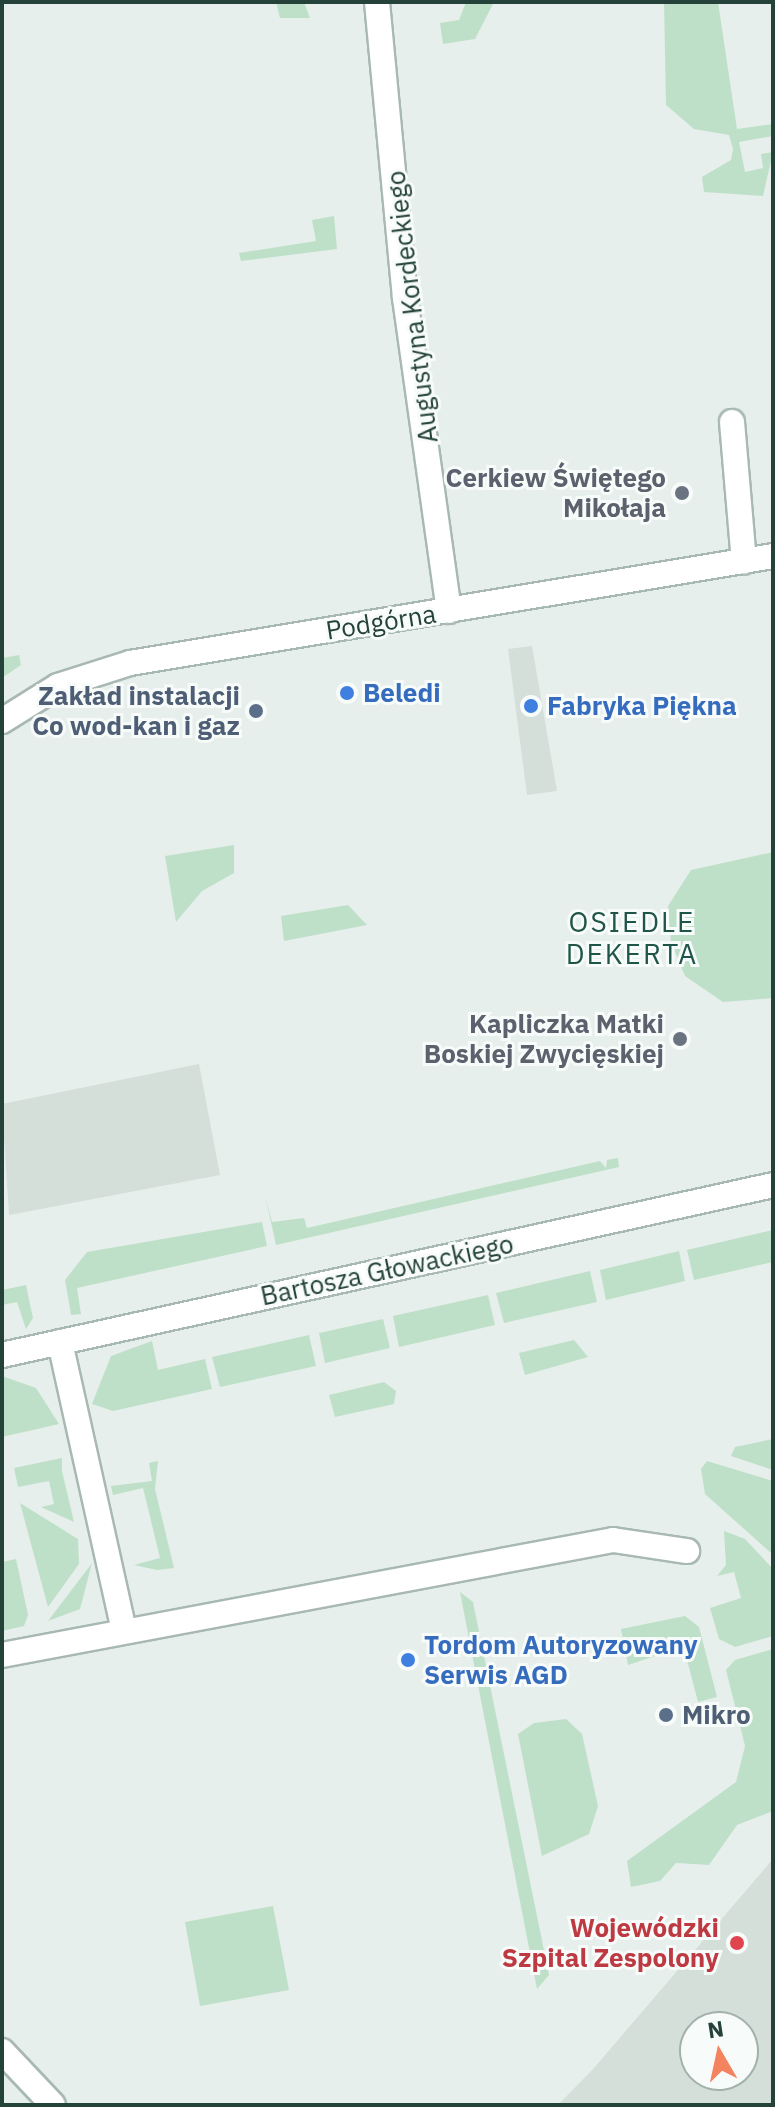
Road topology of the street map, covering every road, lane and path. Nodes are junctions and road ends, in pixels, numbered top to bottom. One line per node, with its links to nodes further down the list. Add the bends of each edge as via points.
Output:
1 (377, 2): 5 (street, Augustyna Kordeckiego, via 405,298)
2 (732, 422): 4 (street)
3 (773, 556): 4 (street, Podgórna)
4 (744, 561): 5 (street, Podgórna)
5 (449, 611): 6 (street, Podgórna, via 106,669 40,695)
6 (2, 721)
7 (773, 1185): 8 (street, Bartosza Głowackiego)
8 (60, 1342): 9 (street, Bartosza Głowackiego); 11 (street)
9 (2, 1355)
10 (687, 1551): 11 (street, via 613,1540)
11 (123, 1627): 12 (street)
12 (2, 1655)
13 (2, 2051): 14 (street)
14 (53, 2105)

